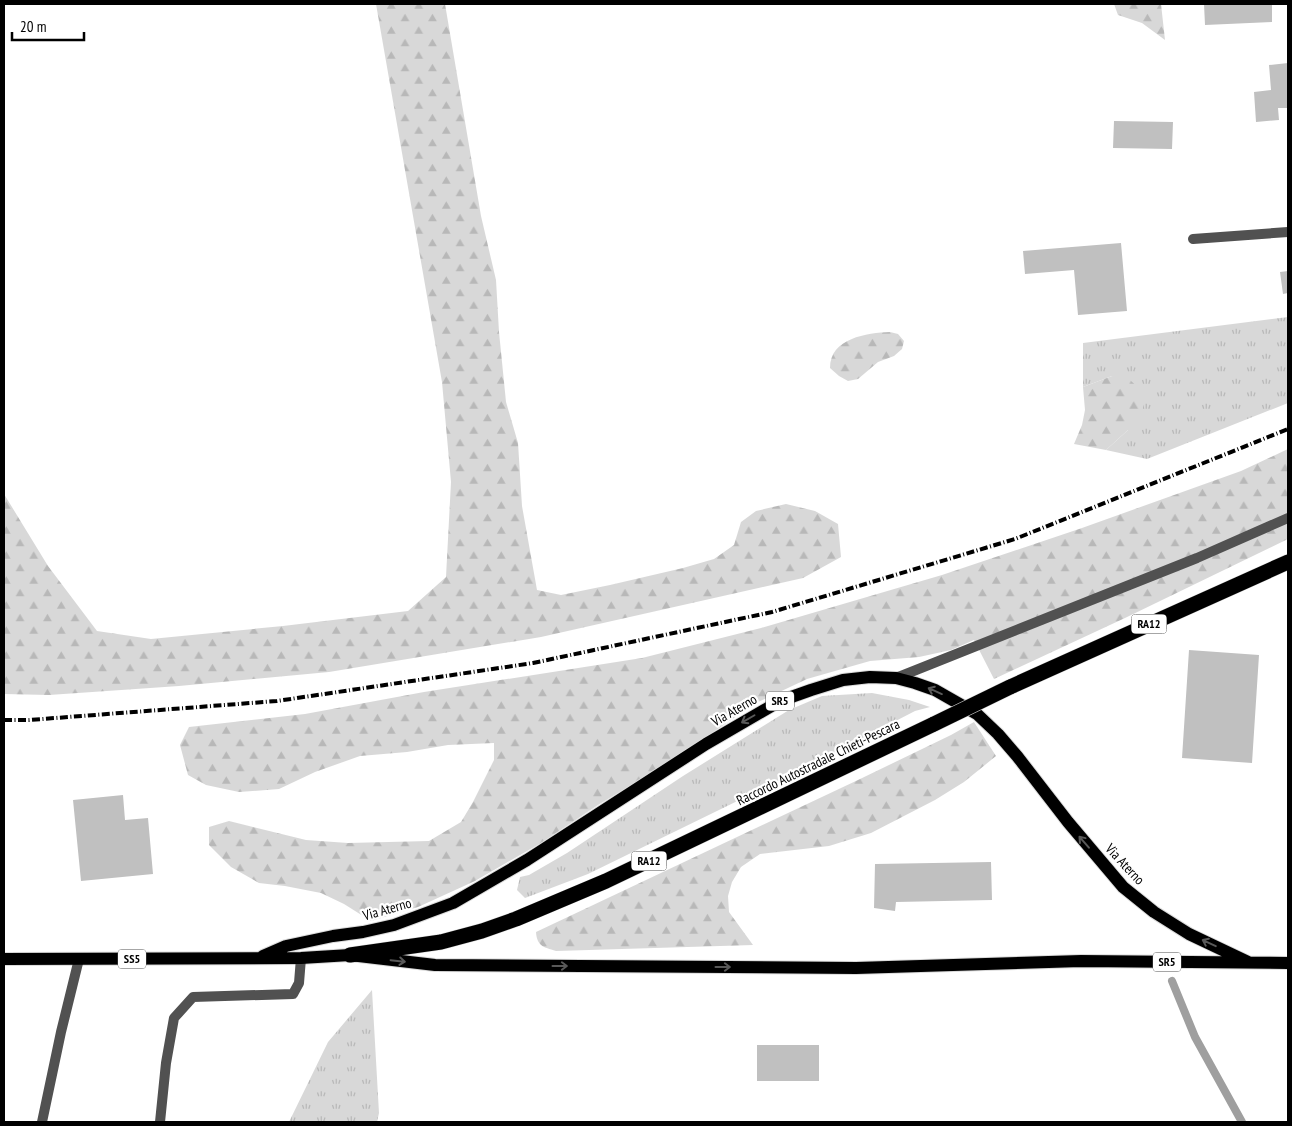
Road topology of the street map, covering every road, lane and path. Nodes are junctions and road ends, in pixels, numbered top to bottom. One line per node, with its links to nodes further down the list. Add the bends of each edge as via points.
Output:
1 (1288, 232): 2 (lane)
2 (1193, 239)
3 (1288, 518): 5 (lane, via 1197,558)
4 (1288, 562): 6 (highway, Raccordo Autostradale Chieti-Pescara / RA12, bridge, via 1010,687 606,881 516,919 441,942)
5 (896, 678): 7 (main road, Via Aterno / SR5, one-way to 7, via 843,680 780,701 453,903 394,925 286,946); 12 (main road, Via Aterno / SR5, one-way to 5, via 1189,934 1154,912 1124,887 1017,756 977,714 935,690)
6 (350, 956): 8 (main road, Via Aterno / SS5); 12 (main road, Via Aterno / SR5, one-way to 12, via 435,965 856,968 1081,961)
7 (260, 958): 8 (main road, Via Aterno / SS5); 9 (main road, Via Aterno / SS5)
8 (301, 958): 14 (lane, via 299,983 293,994 193,997 174,1018)
9 (79, 959): 10 (main road, Via Aterno / SS5); 13 (lane)
10 (4, 960)
11 (1288, 963): 12 (main road, Via Aterno / SR5)
12 (1253, 964)
13 (42, 1122)
14 (160, 1122)

